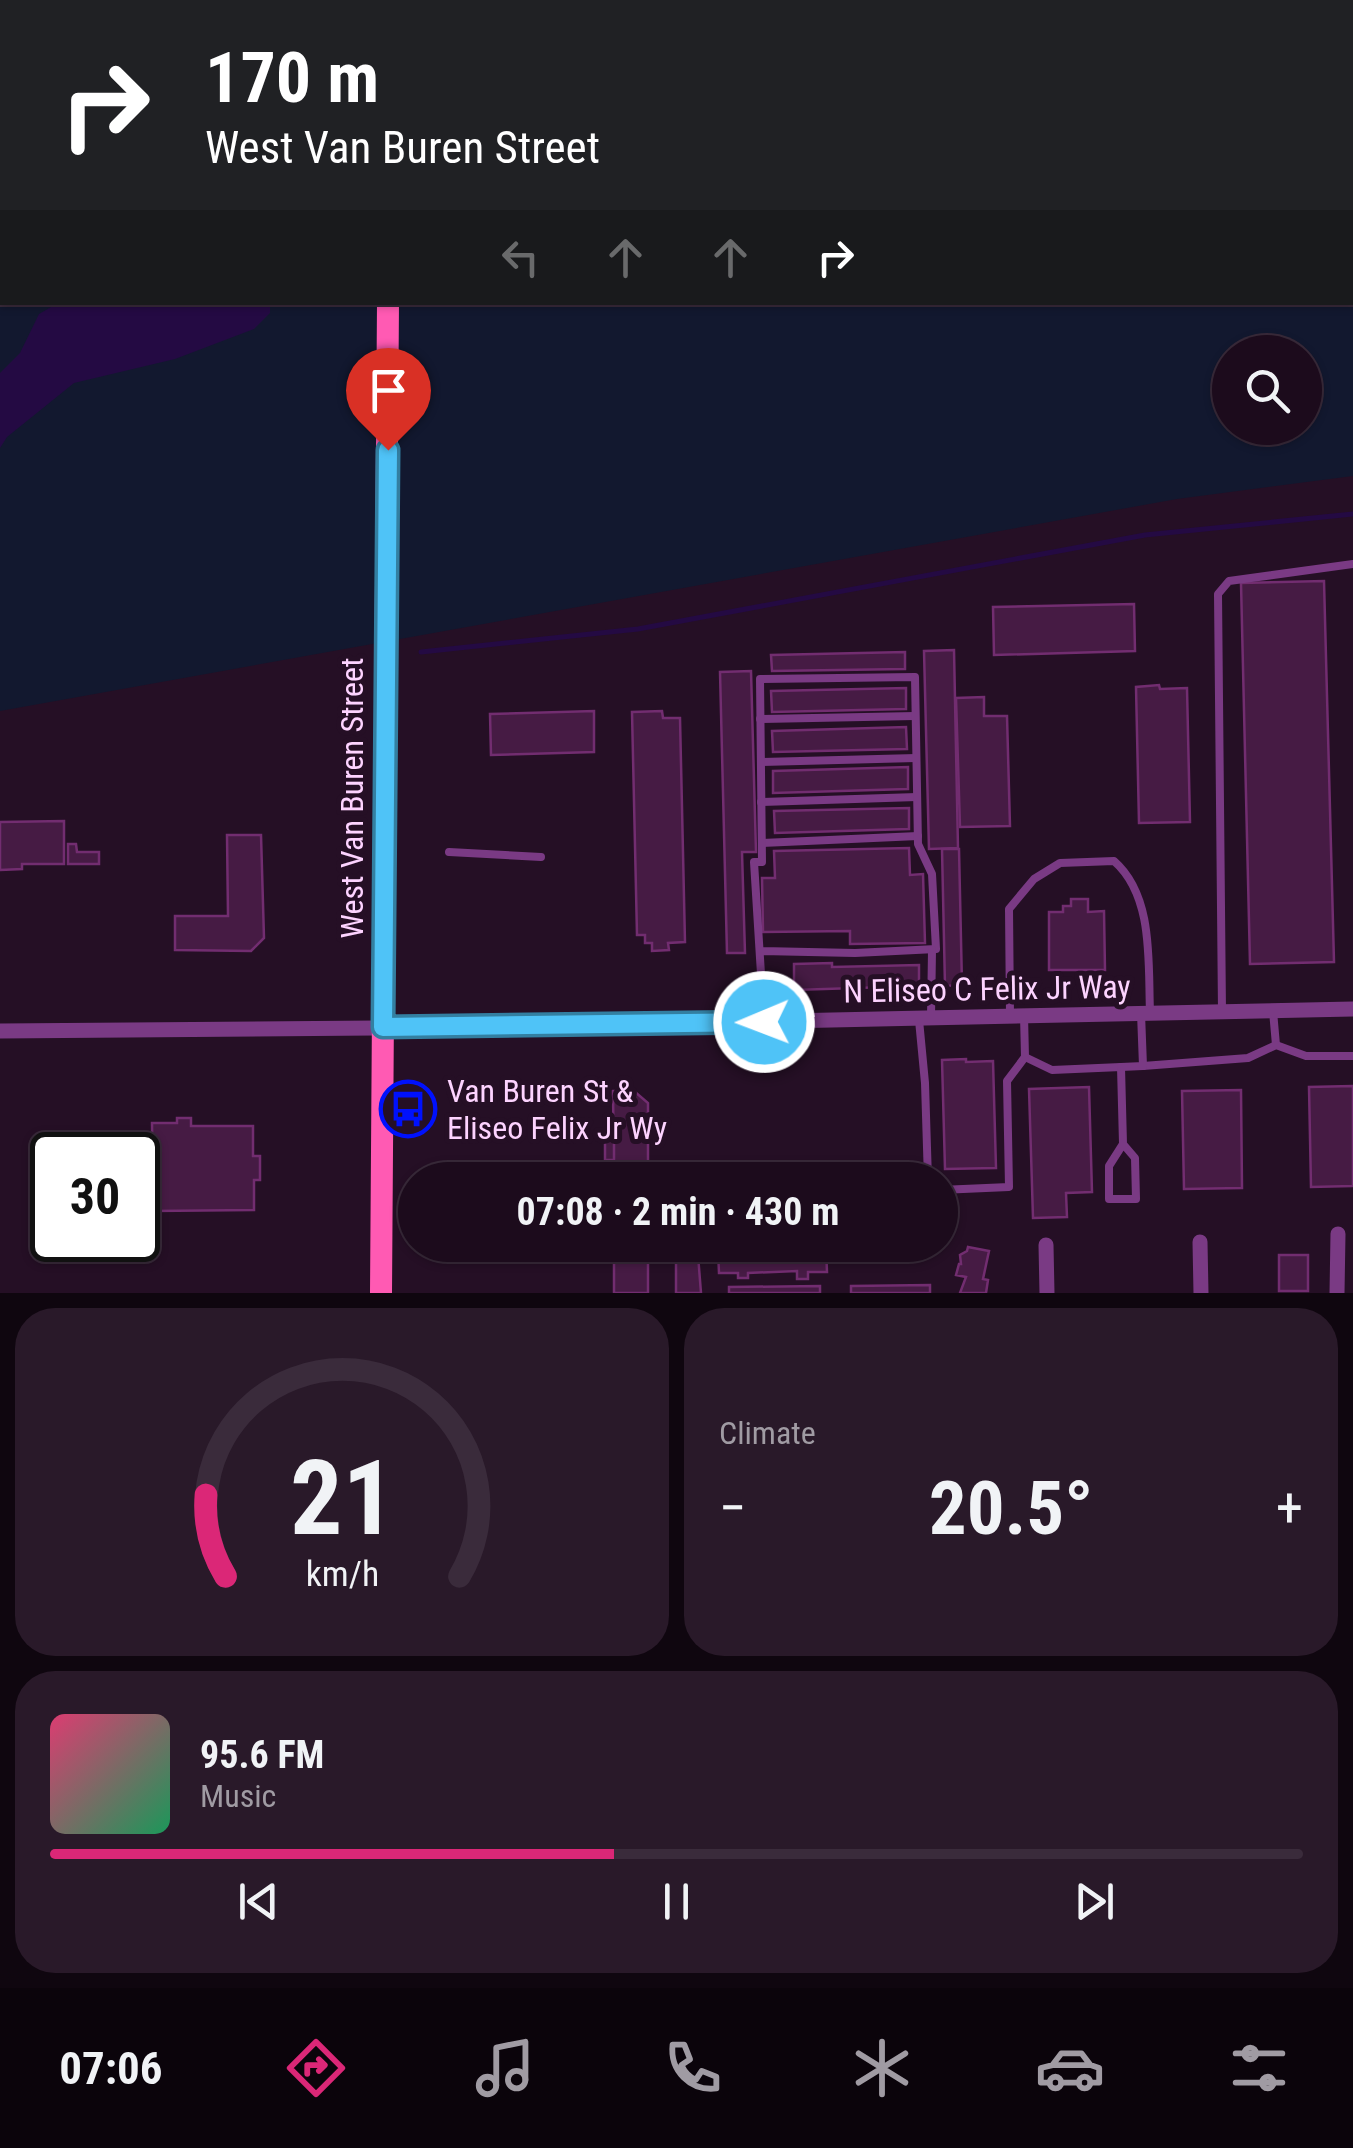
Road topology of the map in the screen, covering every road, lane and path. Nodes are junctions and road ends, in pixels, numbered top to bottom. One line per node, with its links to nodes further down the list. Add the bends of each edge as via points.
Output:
1 (388, 305): 22 (main road, West Van Buren Street)
2 (1353, 564): 17 (lane, via 1230,580 1218,594)
3 (915, 716): 4 (lane); 4 (lane, via 914,677 779,679 760,680); 5 (lane)
4 (760, 719): 6 (lane)
5 (916, 758): 6 (lane); 7 (lane)
6 (761, 762): 8 (lane)
7 (917, 797): 8 (lane); 9 (lane)
8 (762, 802): 10 (lane)
9 (918, 836): 10 (lane); 13 (lane, via 932,874)
10 (762, 843): 14 (lane, via 762,862 754,862)
11 (449, 852): 12 (lane)
12 (540, 857)
13 (932, 950): 14 (lane); 20 (lane)
14 (762, 951): 21 (lane)
15 (1353, 1009): 16 (street, N Eliseo C Felix Jr Way)
16 (1274, 1011): 17 (street, N Eliseo C Felix Jr Way); 24 (lane)
17 (1222, 1012): 18 (street, N Eliseo C Felix Jr Way)
18 (1145, 1013): 19 (street, N Eliseo C Felix Jr Way); 19 (lane, via 1147,938 1140,902 1127,872 1114,861 1060,863 1034,878 1009,910); 27 (lane)
19 (1017, 1016): 20 (street, N Eliseo C Felix Jr Way); 26 (lane)
20 (924, 1018): 21 (street, N Eliseo C Felix Jr Way); 30 (lane)
21 (764, 1022): 22 (street, N Eliseo C Felix Jr Way)
22 (383, 1027): 23 (street, N Eliseo C Felix Jr Way); 35 (main road, West Van Buren Street)
23 (0, 1031)
24 (1276, 1045): 25 (lane, via 1306,1056); 27 (lane, via 1248,1058)
25 (1353, 1056)
26 (1025, 1057): 28 (lane, via 1052,1070); 31 (lane, via 1006,1081 1009,1188)
27 (1143, 1066): 28 (lane)
28 (1121, 1067): 29 (lane)
29 (1123, 1144): 29 (lane, via 1135,1158 1136,1198 1109,1199 1109,1166)
30 (927, 1162)
31 (958, 1189)
32 (1338, 1234): 38 (street)
33 (1200, 1242): 37 (street)
34 (1046, 1246): 36 (street)
35 (381, 1293)
36 (1047, 1293)
37 (1200, 1293)
38 (1338, 1293)

